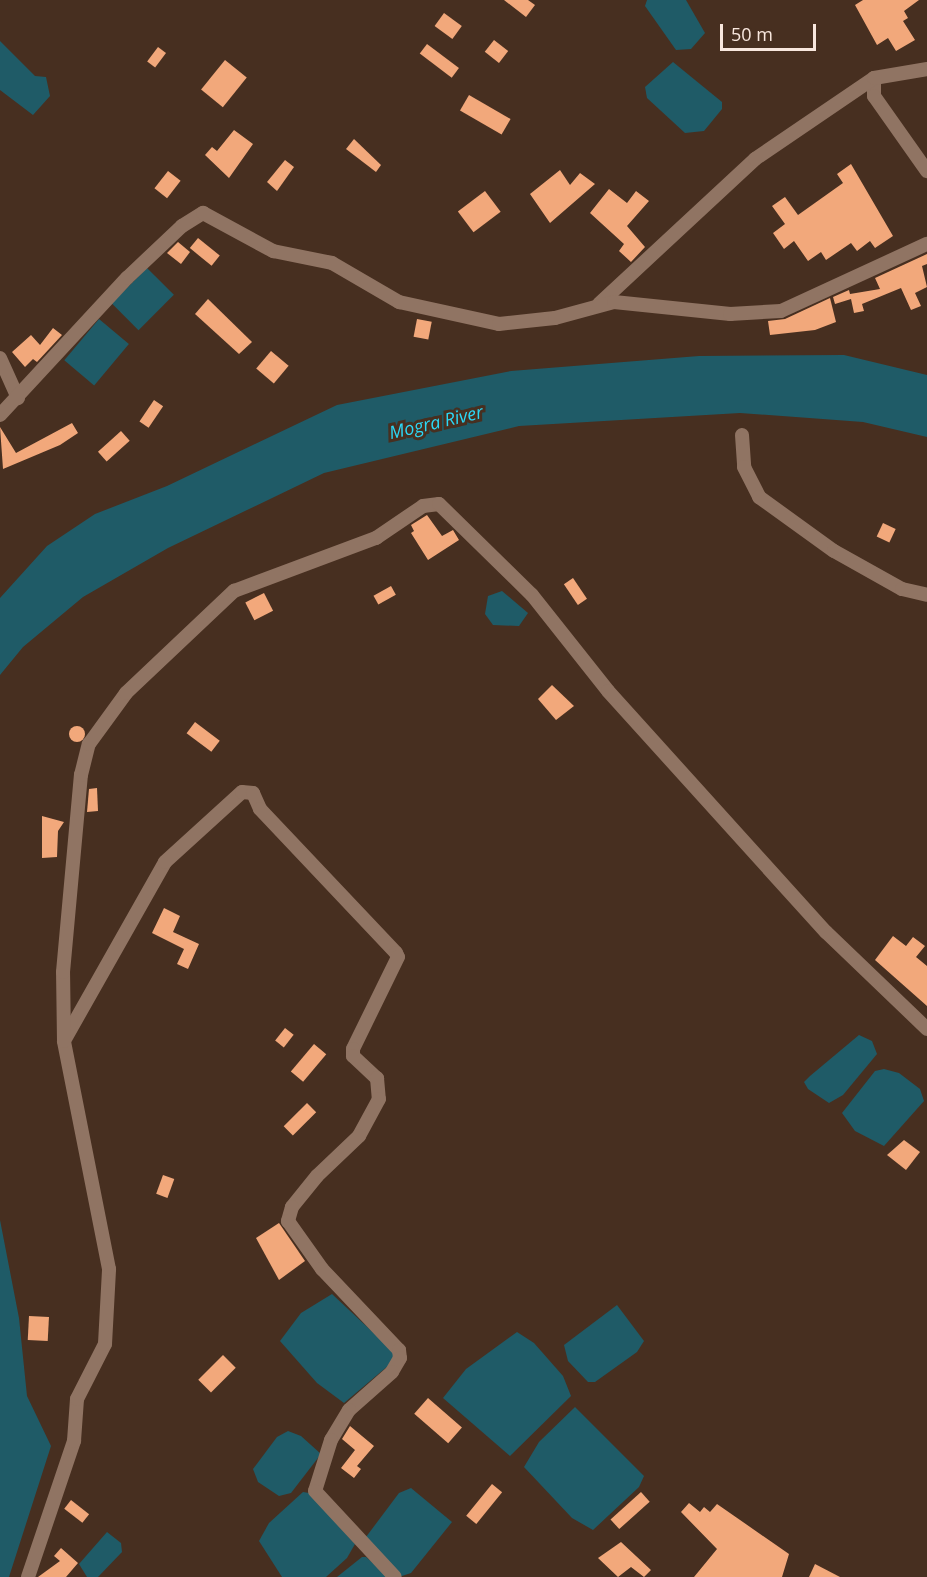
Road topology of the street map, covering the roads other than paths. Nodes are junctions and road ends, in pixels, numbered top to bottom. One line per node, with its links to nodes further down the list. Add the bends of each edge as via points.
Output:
1 (927, 69): 2 (street)
2 (874, 78): 3 (street, via 874,96); 5 (street, via 755,159)
3 (927, 171)
4 (927, 244): 5 (street, via 781,310 730,314 650,303)
5 (599, 304): 7 (street, via 555,318 499,324 436,314 399,302 314,256 273,251 229,223 203,213 182,226 127,278)
6 (0, 358): 7 (street)
7 (18, 398): 8 (street)
8 (0, 415)
9 (742, 435): 10 (street, via 744,467 759,497 834,550 902,589)
10 (927, 595)
11 (927, 1029): 12 (street, via 826,932 737,836 608,691 532,594 453,516 430,503 376,538 234,591 126,693 89,744 71,854)
12 (64, 1041): 13 (street, via 109,1269 105,1344 77,1399 74,1441); 14 (street, via 165,862 242,792 253,793 260,809 396,952 398,957 353,1049 353,1056 378,1078 380,1099 359,1136 317,1176 292,1207 288,1221 322,1269 399,1350 400,1358 392,1372 349,1410 331,1440 315,1491)
13 (28, 1577)
14 (395, 1577)

